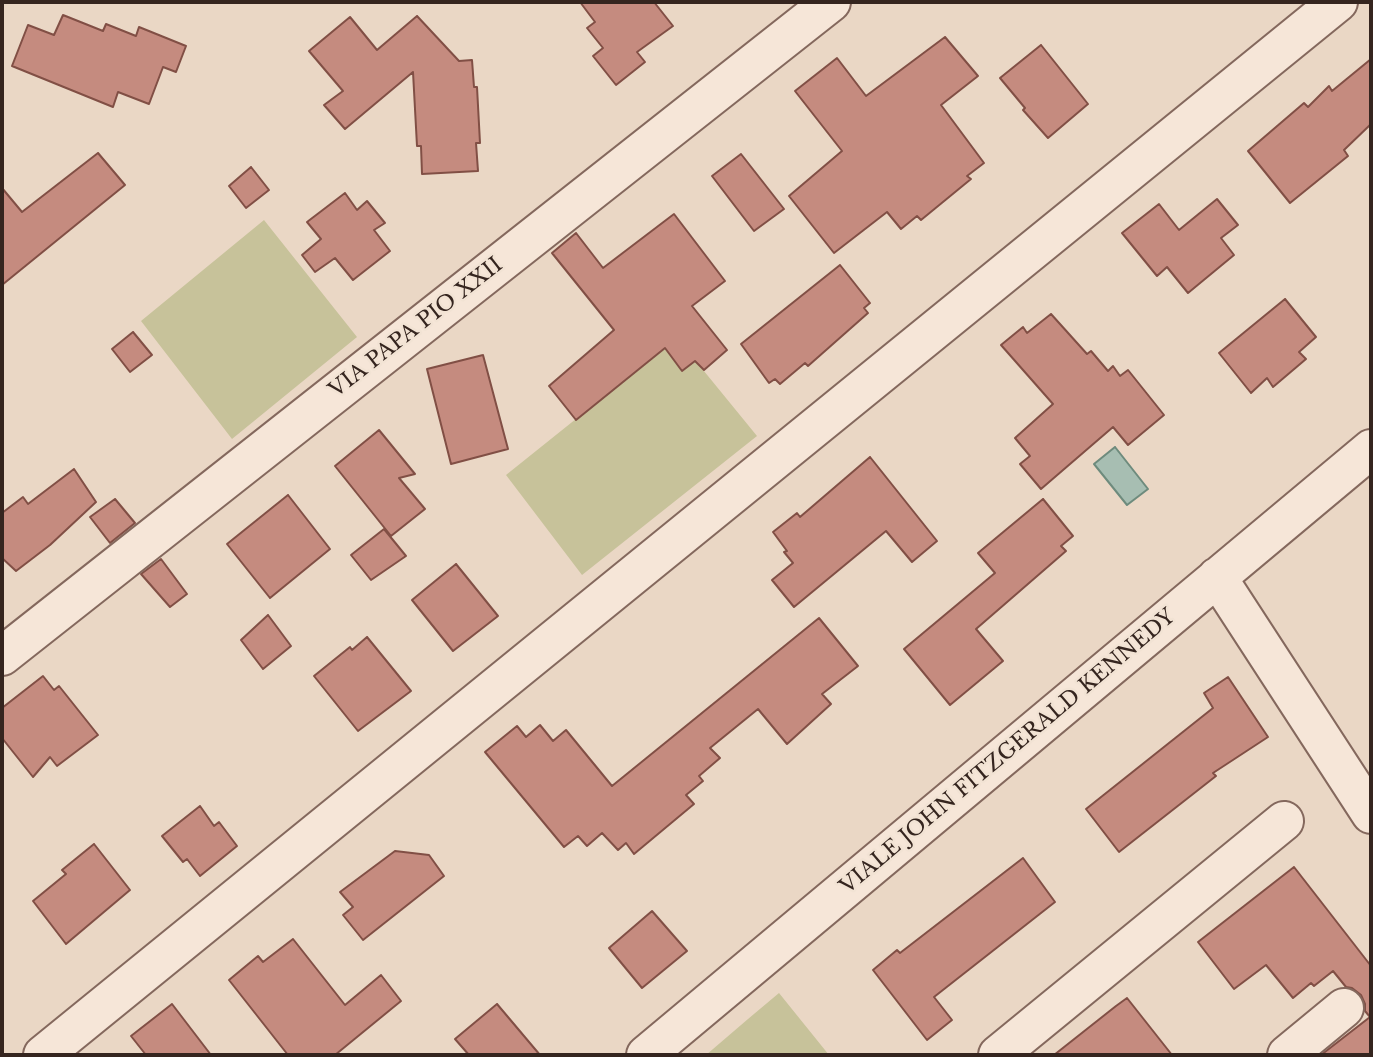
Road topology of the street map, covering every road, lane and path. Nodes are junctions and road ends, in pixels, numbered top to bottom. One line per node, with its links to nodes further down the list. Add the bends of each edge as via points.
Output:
1 (831, 2): 5 (street, VIA PAPA PIO XXII)
2 (1338, 2): 9 (street)
3 (1371, 449): 4 (street, VIALE JOHN FITZGERALD KENNEDY)
4 (1217, 578): 6 (street); 10 (street, VIALE JOHN FITZGERALD KENNEDY)
5 (2, 656)
6 (1371, 814)
7 (1284, 821): 11 (street)
8 (1344, 1008): 12 (street)
9 (43, 1055)
10 (646, 1055)
11 (998, 1055)
12 (1287, 1055)

